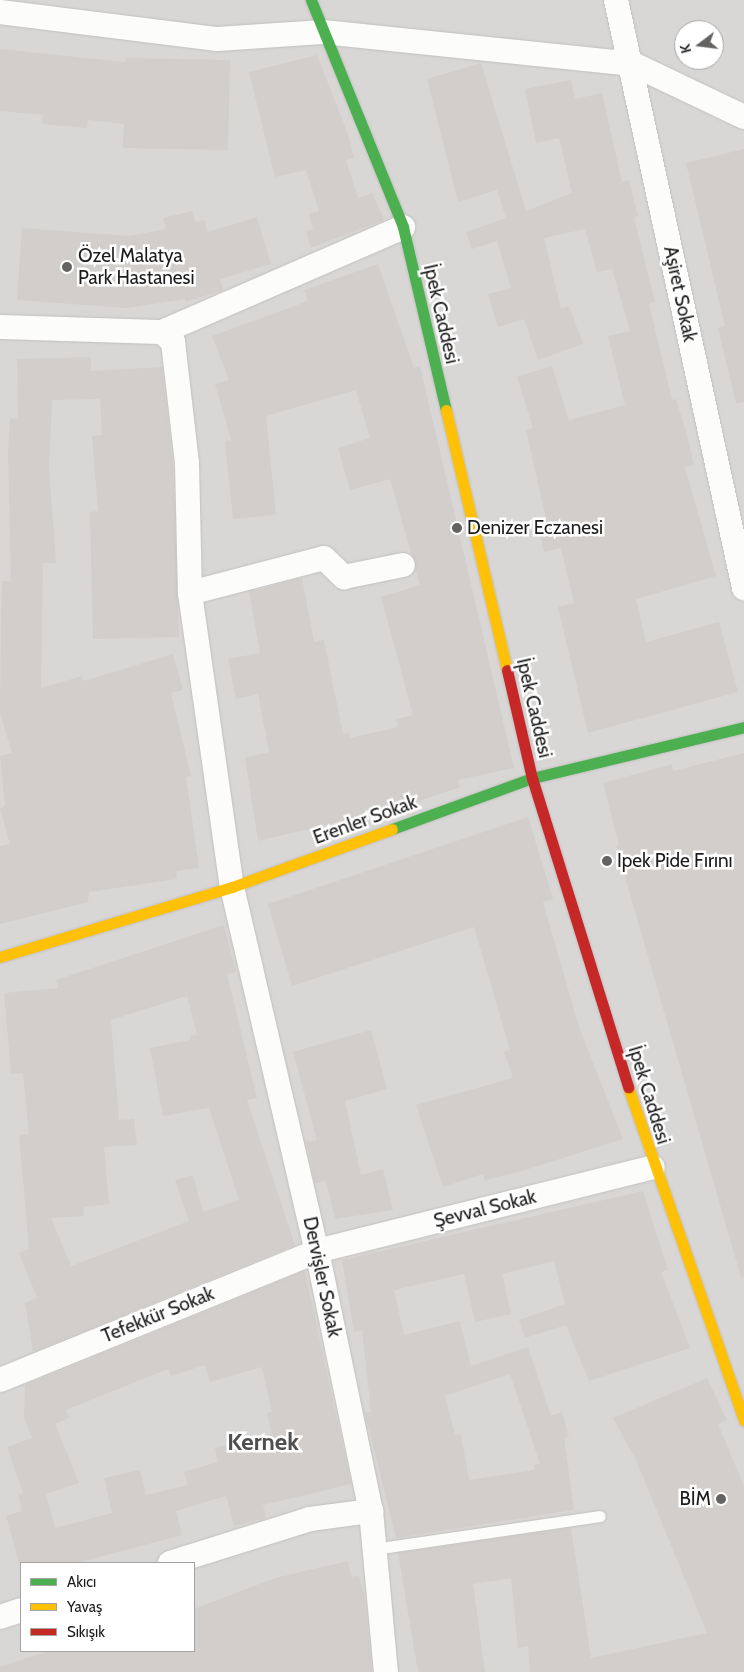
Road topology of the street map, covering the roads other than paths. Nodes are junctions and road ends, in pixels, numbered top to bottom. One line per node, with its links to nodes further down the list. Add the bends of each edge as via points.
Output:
1 (311, 0): 4 (main road, İpek Caddesi)
2 (616, 0): 5 (street, Aşiret Sokak)
3 (0, 12): 4 (street, via 216,40)
4 (322, 32): 5 (street); 7 (main road, İpek Caddesi)
5 (633, 64): 6 (street); 11 (street, Aşiret Sokak)
6 (744, 117)
7 (403, 228): 9 (street); 14 (main road, İpek Caddesi)
8 (0, 327): 9 (street)
9 (162, 332): 12 (street, Dervişler Sokak, via 173,342 187,463)
10 (403, 565): 12 (street, via 344,577 324,558)
11 (744, 588)
12 (190, 594): 15 (street, Dervişler Sokak)
13 (744, 728): 14 (main road, Erenler Sokak)
14 (532, 778): 15 (main road, Erenler Sokak); 17 (main road, İpek Caddesi)
15 (232, 887): 16 (main road, Erenler Sokak); 18 (street, Dervişler Sokak)
16 (0, 957)
17 (652, 1167): 18 (street, Şevval Sokak); 20 (main road, İpek Caddesi)
18 (317, 1251): 19 (street, Tefekkür Sokak); 21 (street, Dervişler Sokak)
19 (0, 1380)
20 (744, 1420)
21 (370, 1511): 23 (street, Dervişler Sokak); 24 (street, via 310,1519)
22 (600, 1516): 23 (lane)
23 (374, 1549): 27 (street, Dervişler Sokak)
24 (173, 1562)
25 (20, 1610): 26 (street)
26 (0, 1616)
27 (386, 1672)

